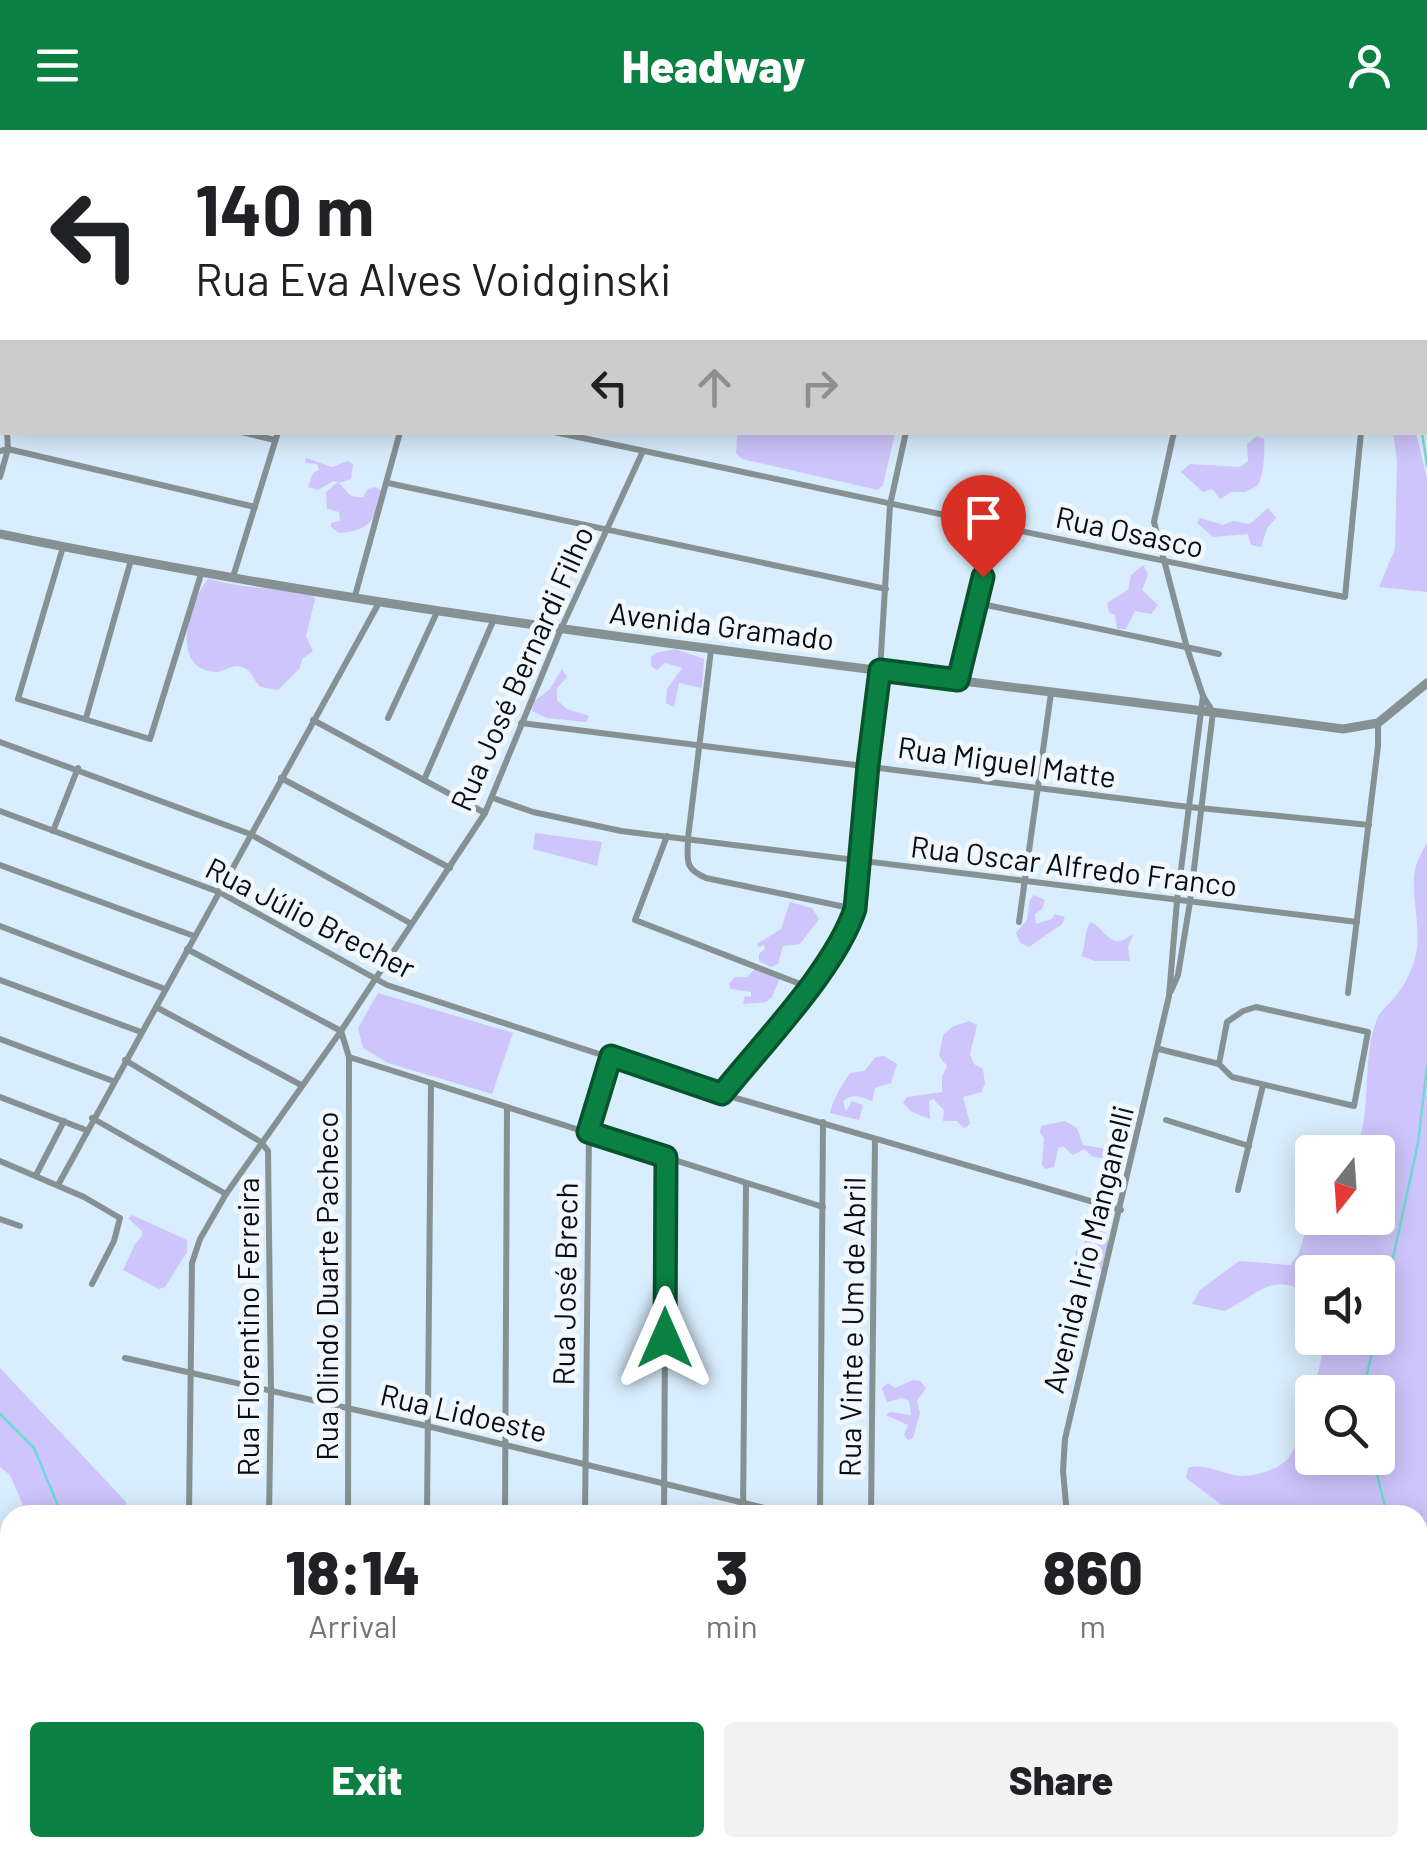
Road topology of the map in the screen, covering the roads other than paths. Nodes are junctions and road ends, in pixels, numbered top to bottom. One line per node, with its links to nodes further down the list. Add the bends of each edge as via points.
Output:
1 (10, 435): 8 (street)
2 (399, 435): 11 (street)
3 (568, 435): 9 (street, Rua Osasco)
4 (905, 435): 13 (street)
5 (1173, 435): 19 (street, via 1154,522)
6 (1361, 435): 19 (street, Rua Osasco, via 1344,597)
7 (276, 436): 12 (street)
8 (4, 450): 10 (street); 12 (street)
9 (643, 451): 13 (street, Rua Osasco); 15 (street, Rua José Bernardi Filho)
10 (0, 476)
11 (388, 482): 15 (street); 23 (street)
12 (255, 506): 21 (street)
13 (890, 506): 14 (street, Rua Osasco); 22 (street)
14 (995, 525): 19 (street, Rua Osasco); 25 (street)
15 (605, 531): 22 (street); 28 (street, Rua José Bernardi Filho)
16 (0, 534): 17 (street, Avenida Gramado)
17 (62, 547): 18 (street, Avenida Gramado); 39 (street, via 18,700)
18 (131, 560): 20 (street, Avenida Gramado); 39 (street)
19 (1164, 562): 29 (street)
20 (202, 571): 21 (street, Avenida Gramado); 39 (street, via 150,740)
21 (233, 577): 23 (street, Avenida Gramado)
22 (886, 589): 32 (street)
23 (355, 596): 24 (street, Avenida Gramado)
24 (381, 600): 26 (street, Avenida Gramado); 41 (street)
25 (977, 604): 29 (street); 33 (street)
26 (438, 610): 27 (street, Avenida Gramado); 40 (street)
27 (494, 618): 28 (street, Avenida Gramado); 49 (street)
28 (561, 629): 30 (street, Avenida Gramado); 42 (street, Rua José Bernardi Filho)
29 (1187, 648): 31 (street); 36 (street)
30 (711, 650): 32 (street, Avenida Gramado); 45 (street)
31 (1219, 654)
32 (880, 670): 33 (street, Avenida Gramado); 46 (street)
33 (958, 680): 35 (street, Avenida Gramado)
34 (1427, 683): 43 (street)
35 (1051, 693): 37 (street, Avenida Gramado); 50 (street)
36 (1203, 696): 37 (street, Avenida Irio Manganelli); 38 (street)
37 (1199, 712): 38 (street, Avenida Gramado); 52 (street, Avenida Irio Manganelli)
38 (1212, 712): 43 (street, Avenida Gramado, via 1342,730); 53 (street, Avenida Irio Manganelli)
39 (86, 718)
40 (388, 718)
41 (313, 720): 48 (street); 49 (street)
42 (521, 723): 45 (street, Rua Miguel Matte); 51 (street, Rua José Bernardi Filho)
43 (1378, 723): 56 (street)
44 (0, 742): 47 (street)
45 (698, 744): 46 (street, Rua Miguel Matte); 60 (street)
46 (868, 765): 50 (street, Rua Miguel Matte); 61 (street)
47 (78, 768): 57 (street); 58 (street)
48 (281, 778): 58 (street); 63 (street)
49 (424, 780): 55 (street)
50 (1038, 788): 52 (street, Rua Miguel Matte); 64 (street)
51 (492, 798): 55 (street, Rua José Bernardi Filho); 59 (street, Rua Oscar Alfredo Franco, via 576,822)
52 (1188, 807): 53 (street, Rua Miguel Matte); 66 (street, Avenida Irio Manganelli)
53 (1204, 808): 56 (street, Rua Miguel Matte); 67 (street, Avenida Irio Manganelli)
54 (0, 811): 57 (street, Rua Júlio Brecher)
55 (485, 812): 63 (street, Rua José Bernardi Filho)
56 (1369, 825): 70 (street)
57 (53, 831): 65 (street, Rua Júlio Brecher)
58 (250, 834): 65 (street); 71 (street)
59 (667, 836): 60 (street, Rua Oscar Alfredo Franco); 77 (street, via 635,920)
60 (688, 838): 61 (street, Rua Oscar Alfredo Franco); 68 (street, via 688,866 706,878)
61 (858, 861): 64 (street, Rua Oscar Alfredo Franco); 68 (street)
62 (0, 865): 73 (street)
63 (450, 868): 71 (street, Rua José Bernardi Filho)
64 (1026, 882): 66 (street, Rua Oscar Alfredo Franco); 69 (street)
65 (220, 892): 73 (street); 75 (street, Rua Júlio Brecher)
66 (1177, 901): 67 (street, Rua Oscar Alfredo Franco); 80 (street, Avenida Irio Manganelli)
67 (1190, 902): 70 (street, Rua Oscar Alfredo Franco); 80 (street, Avenida Irio Manganelli)
68 (855, 909): 77 (street)
69 (1019, 922)
70 (1357, 922): 79 (street)
71 (410, 924): 75 (street, Rua José Bernardi Filho)
72 (0, 926): 78 (street)
73 (194, 936): 74 (street)
74 (187, 950): 78 (street); 82 (street)
75 (374, 978): 82 (street, Rua José Bernardi Filho); 86 (street, Rua Júlio Brecher)
76 (0, 980): 83 (street)
77 (808, 987): 94 (street)
78 (164, 989): 81 (street)
79 (1348, 993)
80 (1170, 996): 85 (street, Avenida Irio Manganelli)
81 (156, 1008): 83 (street); 93 (street)
82 (341, 1031): 87 (street, Rua Olindo Duarte Pacheco); 93 (street, Rua José Bernardi Filho)
83 (141, 1032): 88 (street)
84 (0, 1039): 90 (street)
85 (1159, 1049): 89 (street); 114 (street, Avenida Irio Manganelli)
86 (611, 1056): 94 (street, Rua Júlio Brecher); 102 (street, Rua José Brech)
87 (349, 1057): 91 (street); 121 (street, Rua Olindo Duarte Pacheco)
88 (124, 1060): 90 (street); 104 (street)
89 (1220, 1064): 92 (street, via 1232,1077); 92 (street, via 1228,1022 1256,1007 1368,1032 1354,1106)
90 (113, 1081): 97 (street)
91 (430, 1083): 96 (street); 122 (street)
92 (1263, 1085): 105 (street)
93 (301, 1086): 104 (street, Rua José Bernardi Filho)
94 (722, 1094): 100 (street, Rua Júlio Brecher)
95 (0, 1097): 99 (street)
96 (508, 1107): 102 (street); 123 (street)
97 (92, 1118): 101 (street); 112 (street)
98 (1166, 1120): 105 (street)
99 (64, 1121): 101 (street); 108 (street)
100 (823, 1122): 103 (street, Rua Júlio Brecher); 113 (street)
101 (86, 1130): 109 (street)
102 (588, 1132): 106 (street); 124 (street, Rua José Brech)
103 (875, 1139): 114 (street, Rua Júlio Brecher); 136 (street, Rua Vinte e Um de Abril)
104 (261, 1142): 112 (street, Rua José Bernardi Filho); 120 (street, Rua Florentino Ferreira, via 270,1159)
105 (1249, 1146): 111 (street)
106 (666, 1157): 110 (street); 125 (street)
107 (0, 1161): 108 (street)
108 (36, 1175): 109 (street)
109 (58, 1184): 117 (street, via 120,1218)
110 (746, 1184): 113 (street); 126 (street)
111 (1238, 1190)
112 (226, 1194): 119 (street, Rua José Bernardi Filho, via 192,1263)
113 (823, 1206): 135 (street)
114 (1121, 1210): 137 (street, Avenida Irio Manganelli, via 1065,1438)
115 (0, 1220): 116 (street)
116 (20, 1226)
117 (92, 1284)
118 (124, 1358): 119 (street, Rua Lidoeste)
119 (190, 1372): 120 (street, Rua Lidoeste); 127 (street, Rua José Bernardi Filho)
120 (272, 1392): 121 (street, Rua Lidoeste); 128 (street, Rua Florentino Ferreira)
121 (348, 1409): 122 (street, Rua Lidoeste); 129 (street, Rua Olindo Duarte Pacheco)
122 (427, 1426): 123 (street, Rua Lidoeste); 130 (street)
123 (506, 1445): 124 (street, Rua Lidoeste); 131 (street)
124 (584, 1463): 125 (street, Rua Lidoeste); 132 (street, Rua José Brech)
125 (664, 1483): 126 (street, Rua Lidoeste); 133 (street)
126 (742, 1503): 134 (street, Rua Lidoeste)
127 (189, 1505)
128 (269, 1505)
129 (348, 1505)
130 (426, 1505)
131 (506, 1505)
132 (585, 1505)
133 (664, 1505)
134 (750, 1505)
135 (820, 1505)
136 (872, 1505)
137 (1067, 1505)

